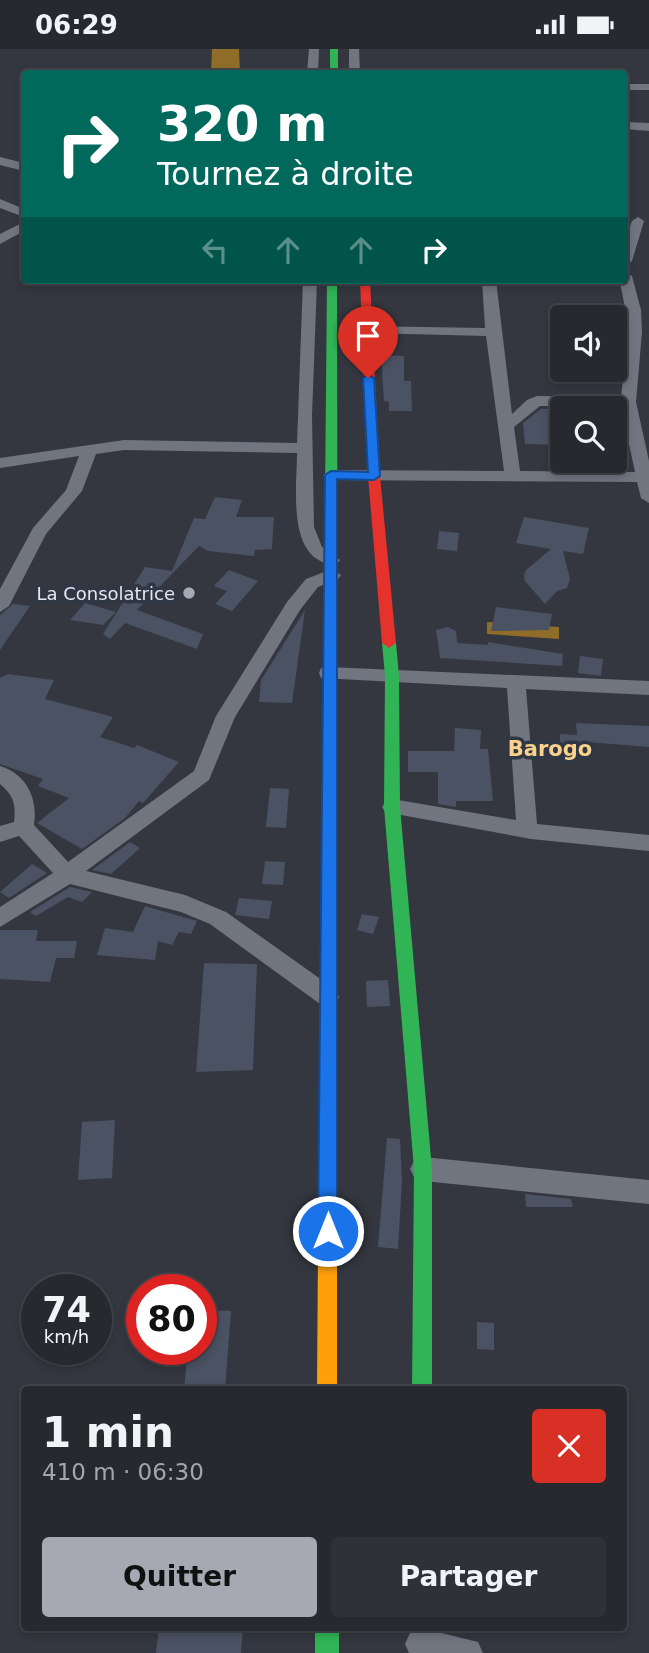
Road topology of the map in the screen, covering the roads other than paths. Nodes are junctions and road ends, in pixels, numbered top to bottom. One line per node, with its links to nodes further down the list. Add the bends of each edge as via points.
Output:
1 (314, 49): 4 (street)
2 (334, 49): 5 (main road)
3 (354, 49): 6 (street)
4 (313, 70)
5 (334, 70)
6 (355, 70)
7 (628, 88): 8 (street)
8 (648, 91)
9 (628, 126): 10 (street)
10 (649, 127)
11 (0, 162): 12 (street)
12 (21, 166)
13 (0, 203): 14 (street)
14 (21, 212)
15 (637, 220): 18 (street)
16 (21, 228): 17 (street)
17 (1, 238)
18 (628, 251)
19 (310, 284): 29 (street)
20 (332, 284): 32 (main road)
21 (365, 284): 24 (main road)
22 (489, 284): 25 (street)
23 (627, 284): 26 (street)
24 (366, 329): 25 (street); 33 (main road)
25 (493, 333): 28 (street)
26 (642, 355): 27 (street)
27 (628, 402): 28 (street, via 537,401); 35 (street)
28 (506, 425): 34 (street)
29 (304, 448): 30 (street, via 187,444); 37 (street, via 306,527 315,550)
30 (89, 450): 31 (street); 38 (street, via 74,491 40,532)
31 (0, 463)
32 (331, 475): 33 (street); 37 (main road)
33 (374, 476): 34 (street); 40 (main road)
34 (513, 477): 35 (street)
35 (643, 477): 36 (street)
36 (649, 498)
37 (332, 568): 39 (main road); 49 (street, via 293,606 226,716 202,775)
38 (0, 607)
39 (328, 673): 40 (street); 51 (main road)
40 (392, 676): 41 (street); 44 (main road)
41 (516, 682): 42 (street); 46 (street)
42 (649, 688)
43 (0, 773): 45 (street, via 26,800)
44 (392, 807): 46 (street); 52 (main road)
45 (23, 827): 47 (street); 49 (street)
46 (527, 830): 48 (street)
47 (0, 834)
48 (649, 843)
49 (68, 875): 50 (street); 51 (street, via 186,904 218,918)
50 (0, 918)
51 (328, 997): 54 (main road)
52 (423, 1168): 53 (street); 55 (main road)
53 (649, 1192)
54 (327, 1386)
55 (422, 1386)
56 (327, 1631): 58 (main road)
57 (421, 1641): 59 (street)
58 (327, 1653)
59 (467, 1653)

